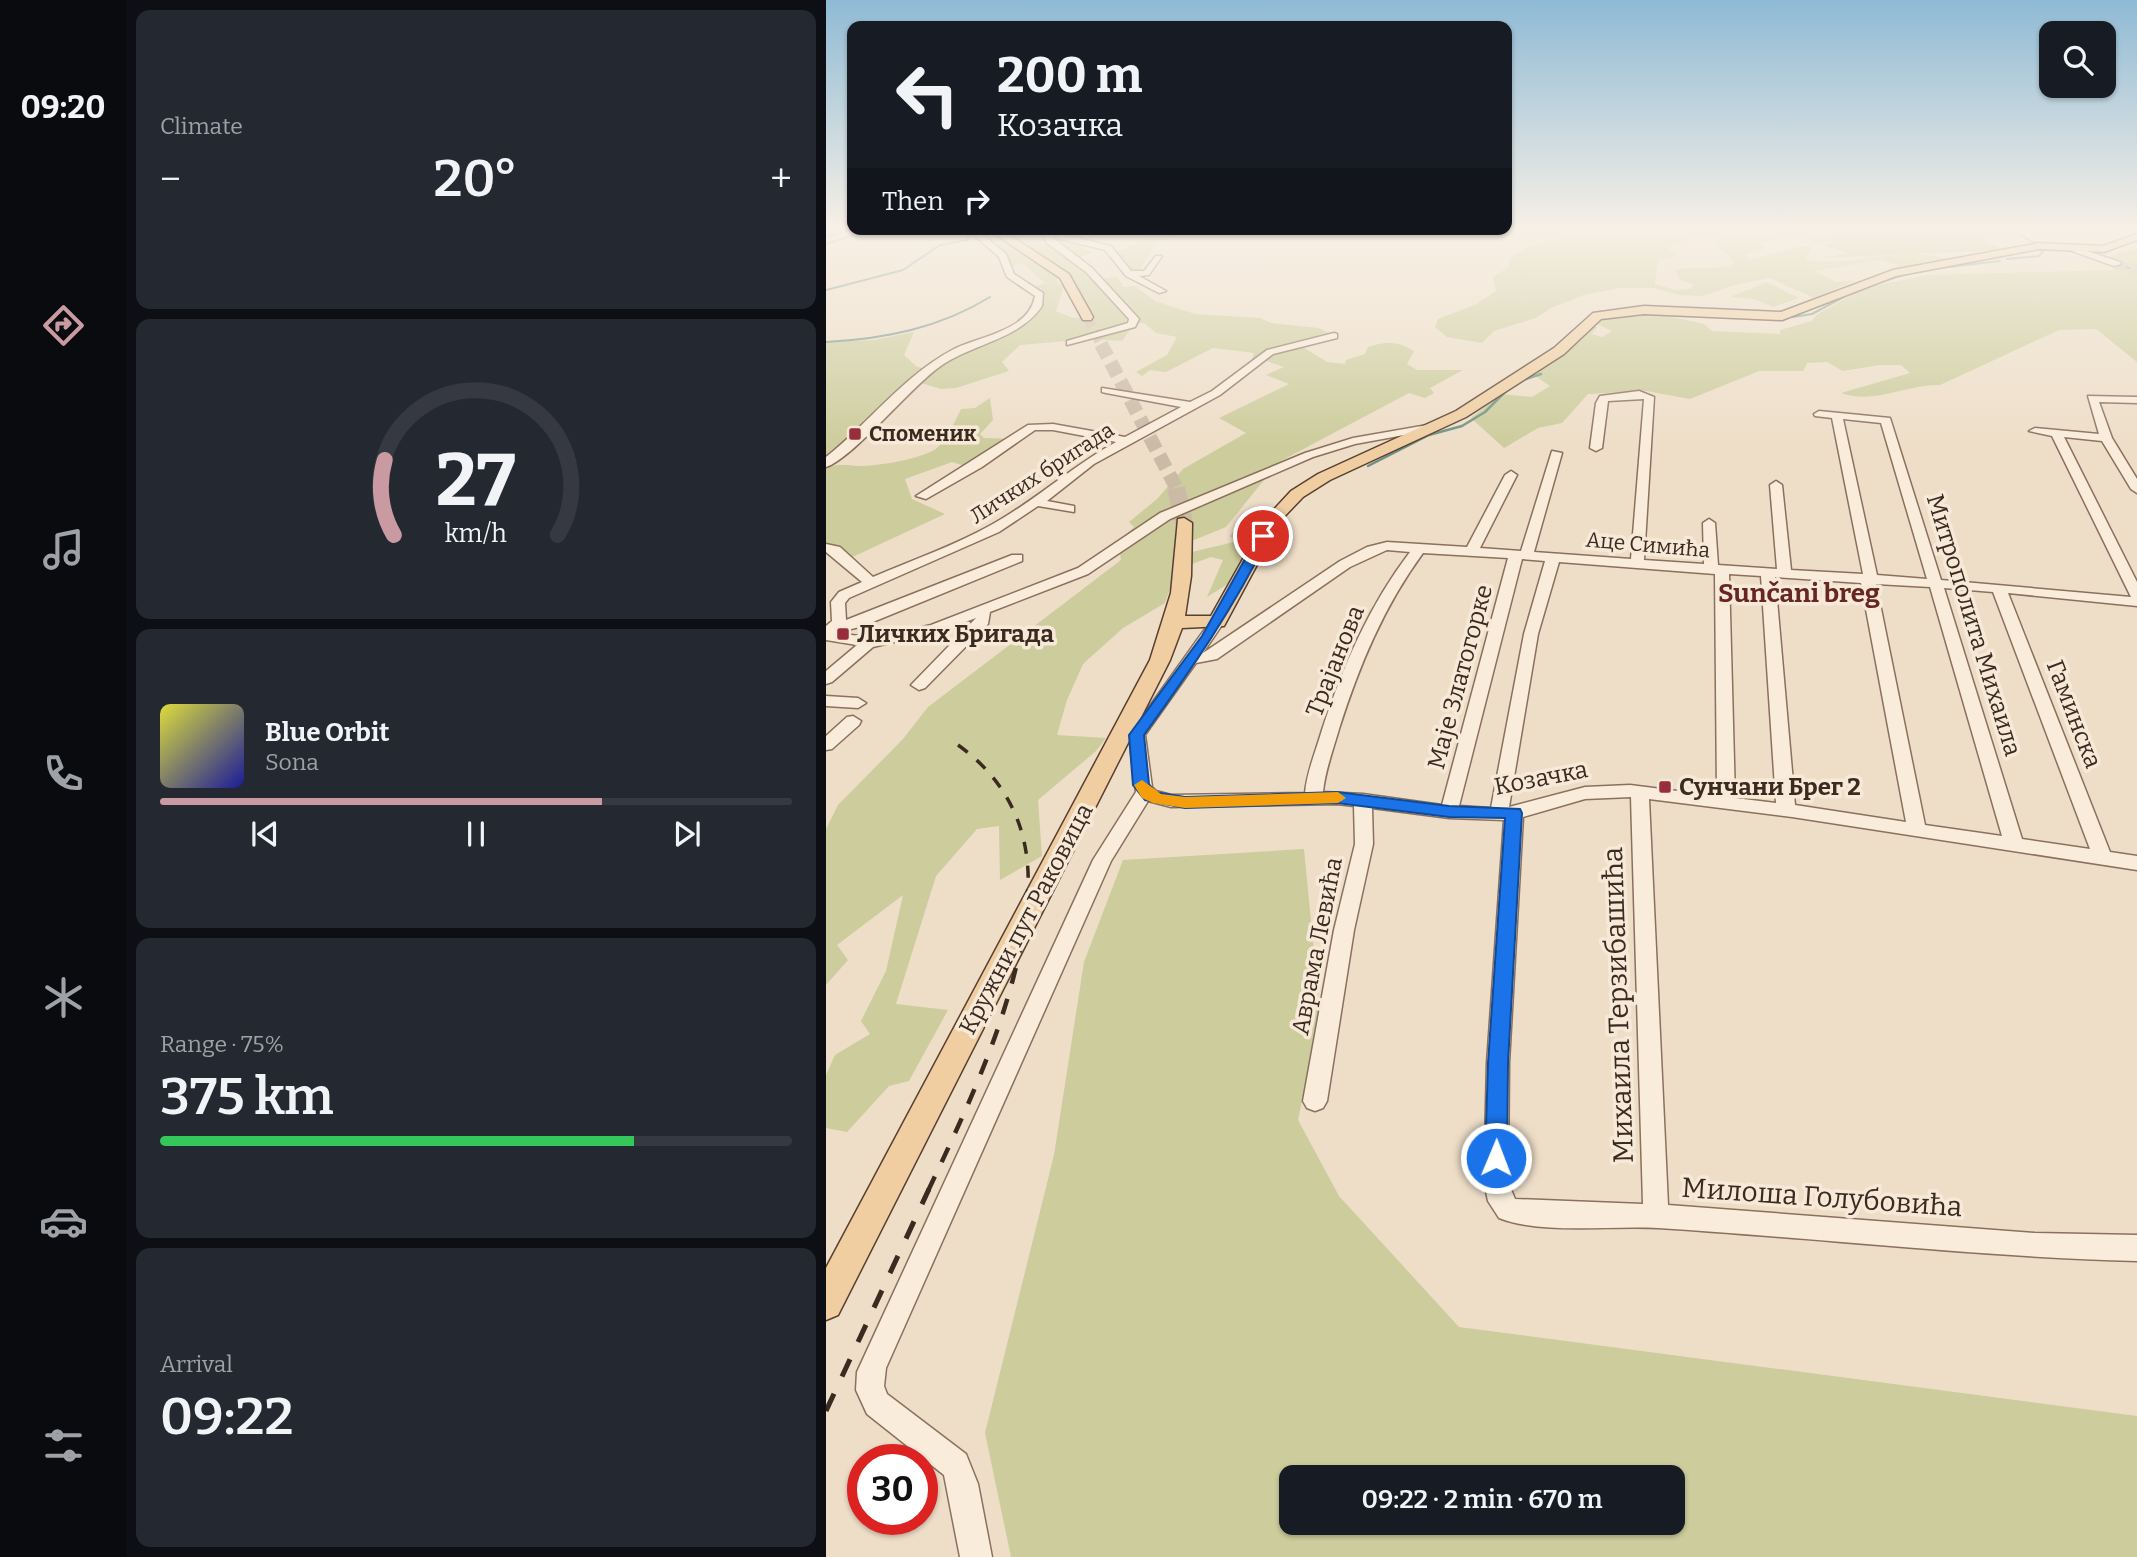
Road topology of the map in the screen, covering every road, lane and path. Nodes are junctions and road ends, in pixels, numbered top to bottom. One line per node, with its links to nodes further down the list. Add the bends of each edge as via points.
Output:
1 (1039, 303): 20 (street, via 1023,322 947,357)
2 (1079, 303): 5 (main road)
3 (1119, 303): 7 (street, via 1134,319 1132,325)
4 (1815, 303): 16 (main road, via 1782,316 1637,310 1597,316 1535,367 1437,427)
5 (1087, 317)
6 (1334, 337): 10 (street, Личких бригада, via 1273,351)
7 (1070, 343)
8 (1106, 390): 10 (street)
9 (2137, 400): 15 (street, via 2092,398)
10 (1192, 406): 17 (street, Личких бригада)
11 (1819, 414): 12 (street)
12 (1838, 416): 38 (street); 40 (street, Митрополита Михаила, via 1886,420)
13 (2035, 431): 14 (street)
14 (2056, 433): 15 (street); 42 (street)
15 (2106, 439): 23 (street)
16 (1394, 440): 44 (street, via 1363,439 1322,449 1159,520 1083,571); 46 (main road, via 1286,503 1266,530)
17 (1126, 441): 24 (street, via 1032,427); 25 (street, Личких бригада, via 1087,463)
18 (1596, 448): 35 (street, via 1604,398 1647,396)
19 (1556, 453): 32 (street, Маје Златогорке)
20 (826, 463)
21 (1511, 475): 31 (street)
22 (1776, 485): 37 (street)
23 (2137, 489)
24 (922, 496)
25 (1036, 502): 26 (street); 39 (street, Личких бригада, via 965,544)
26 (1070, 509)
27 (1184, 523): 45 (main road, Кружни пут Раковица, via 1185,575)
28 (1709, 523): 36 (street)
29 (826, 548): 39 (street, via 835,550)
30 (1419, 549): 31 (street, Аце Симића); 49 (street, Аце Симића, via 1387,546 1372,550 1219,652); 58 (street, Трајанова, via 1363,640)
31 (1471, 553): 32 (street, Аце Симића)
32 (1521, 555): 34 (street, Аце Симића); 62 (street, Маје Златогорке)
33 (1017, 558): 47 (street)
34 (1553, 558): 35 (street, Аце Симића); 63 (street, via 1531,635)
35 (1637, 565): 36 (street, Аце Симића)
36 (1716, 571): 37 (street, Аце Симића); 60 (street)
37 (1777, 575): 38 (street, Аце Симића); 61 (street)
38 (1870, 581): 40 (street, Аце Симића); 64 (street)
39 (871, 583): 47 (street, Личких бригада, via 841,598)
40 (1937, 586): 41 (street, Аце Симића); 65 (street, Митрополита Михаила)
41 (1999, 589): 43 (street, Аце Симића); 66 (street, Гаминска)
42 (2137, 596)
43 (2137, 602)
44 (983, 610): 48 (street, via 914,635); 51 (street, via 983,621)
45 (1174, 622): 46 (main road); 71 (main road, Кружни пут Раковица, via 1120,741)
46 (1217, 622): 49 (street)
47 (830, 632): 48 (street)
48 (869, 643): 50 (street)
49 (1189, 660): 56 (street, via 1137,735)
50 (826, 679)
51 (919, 685)
52 (826, 701): 53 (street)
53 (858, 703)
54 (853, 721): 55 (street)
55 (826, 746)
56 (1145, 792): 58 (street, Козачка, via 1158,799 1185,802); 72 (street, via 1102,860 868,1382 877,1404 955,1465 963,1484)
57 (1640, 792): 60 (street, Козачка); 63 (street, Козачка, via 1585,793); 69 (street, Михаила Терзибашића)
58 (1313, 797): 59 (street, Козачка)
59 (1363, 800): 62 (street, Козачка); 68 (street, Аврама Левића, via 1364,844 1344,930)
60 (1726, 802): 61 (street, Козачка)
61 (1786, 810): 64 (street, Козачка)
62 (1449, 812): 63 (street, Козачка)
63 (1506, 813): 69 (street, Милоша Голубовића, via 1496,1182 1504,1206 1513,1213)
64 (1917, 829): 65 (street, Козачка)
65 (2014, 844): 66 (street, Козачка)
66 (2103, 858): 67 (street, Козачка)
67 (2137, 863)
68 (1315, 1101)
69 (1656, 1216): 70 (street, Милоша Голубовића, via 2035,1246)
70 (2137, 1248)
71 (826, 1303)
72 (976, 1557)

